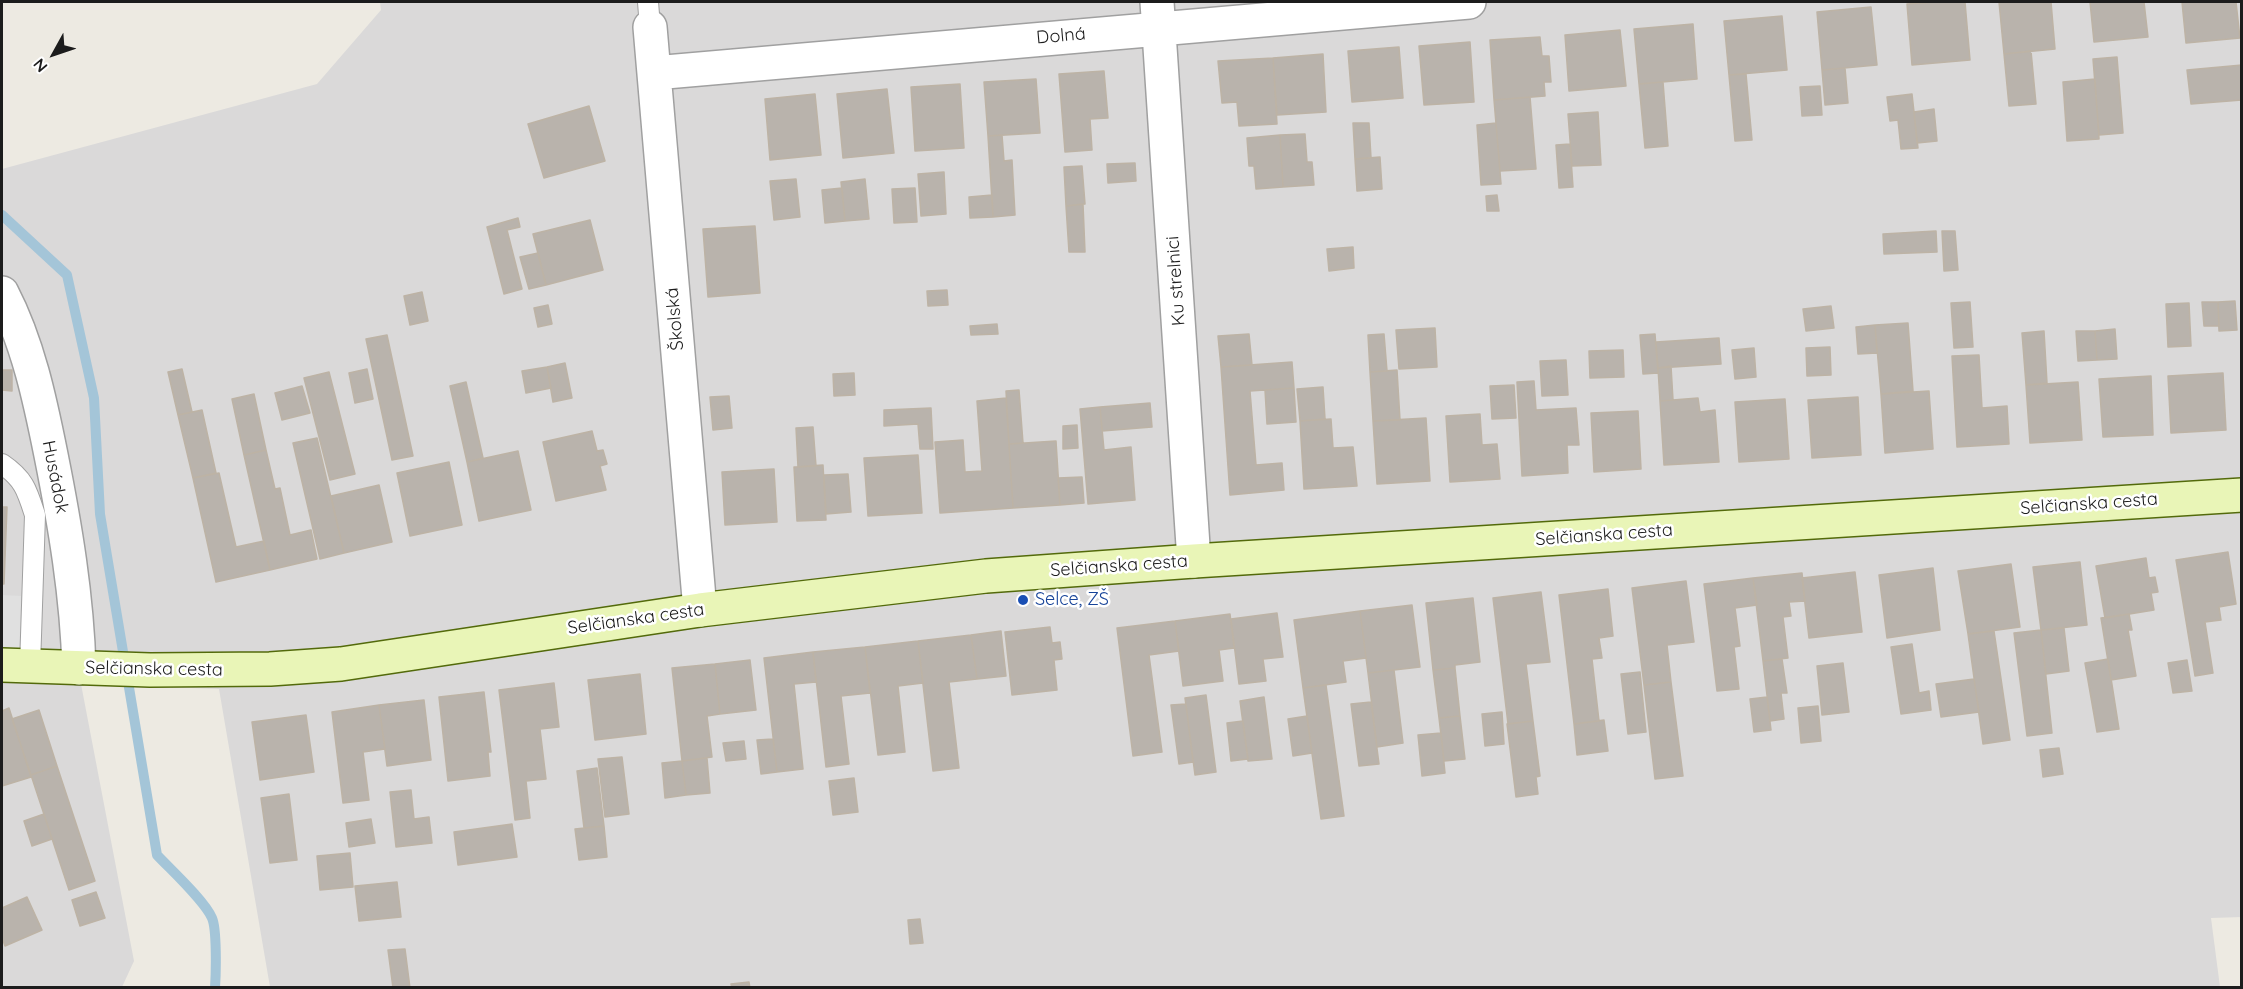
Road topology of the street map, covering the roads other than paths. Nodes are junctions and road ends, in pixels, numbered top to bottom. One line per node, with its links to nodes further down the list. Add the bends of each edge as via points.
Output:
1 (1469, 2): 3 (street, Dolná)
2 (649, 14): 4 (street, Školská)
3 (1158, 15): 4 (street, Dolná); 8 (street, Ku strelnici)
4 (654, 73): 9 (street, Školská)
5 (2, 293): 11 (street, Husádok, via 26,354 44,418 71,571)
6 (2, 464): 10 (lane, via 17,475 35,515)
7 (2241, 495): 8 (street, Selčianska cesta)
8 (1194, 561): 9 (street, Selčianska cesta, via 986,576)
9 (700, 610): 11 (street, Selčianska cesta, via 340,664 270,669)
10 (16, 665): 11 (street, Selčianska cesta)
11 (79, 668)

